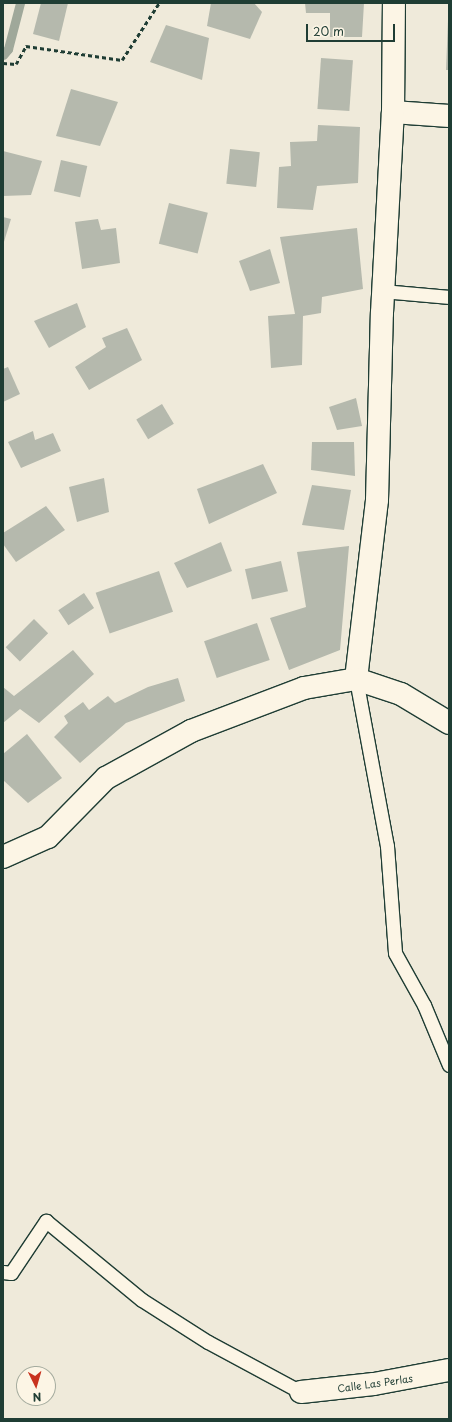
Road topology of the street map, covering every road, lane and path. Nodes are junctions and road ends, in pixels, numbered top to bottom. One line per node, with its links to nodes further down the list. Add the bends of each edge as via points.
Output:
1 (159, 3): 3 (path, via 122,60 26,46 16,64)
2 (394, 3): 4 (street)
3 (3, 63)
4 (393, 112): 5 (street); 6 (street)
5 (449, 116)
6 (383, 291): 7 (lane); 8 (street, via 377,500)
7 (449, 297)
8 (356, 679): 9 (street, via 401,694); 10 (street, via 304,688 191,731 106,778 48,837); 11 (lane, via 387,846 395,953 424,1005)
9 (449, 723)
10 (3, 857)
11 (449, 1065)
12 (3, 1272): 14 (lane, via 10,1273 46,1221 142,1300 208,1342)
13 (449, 1370): 14 (street, Calle Las Perlas, via 374,1384)
14 (301, 1392)

